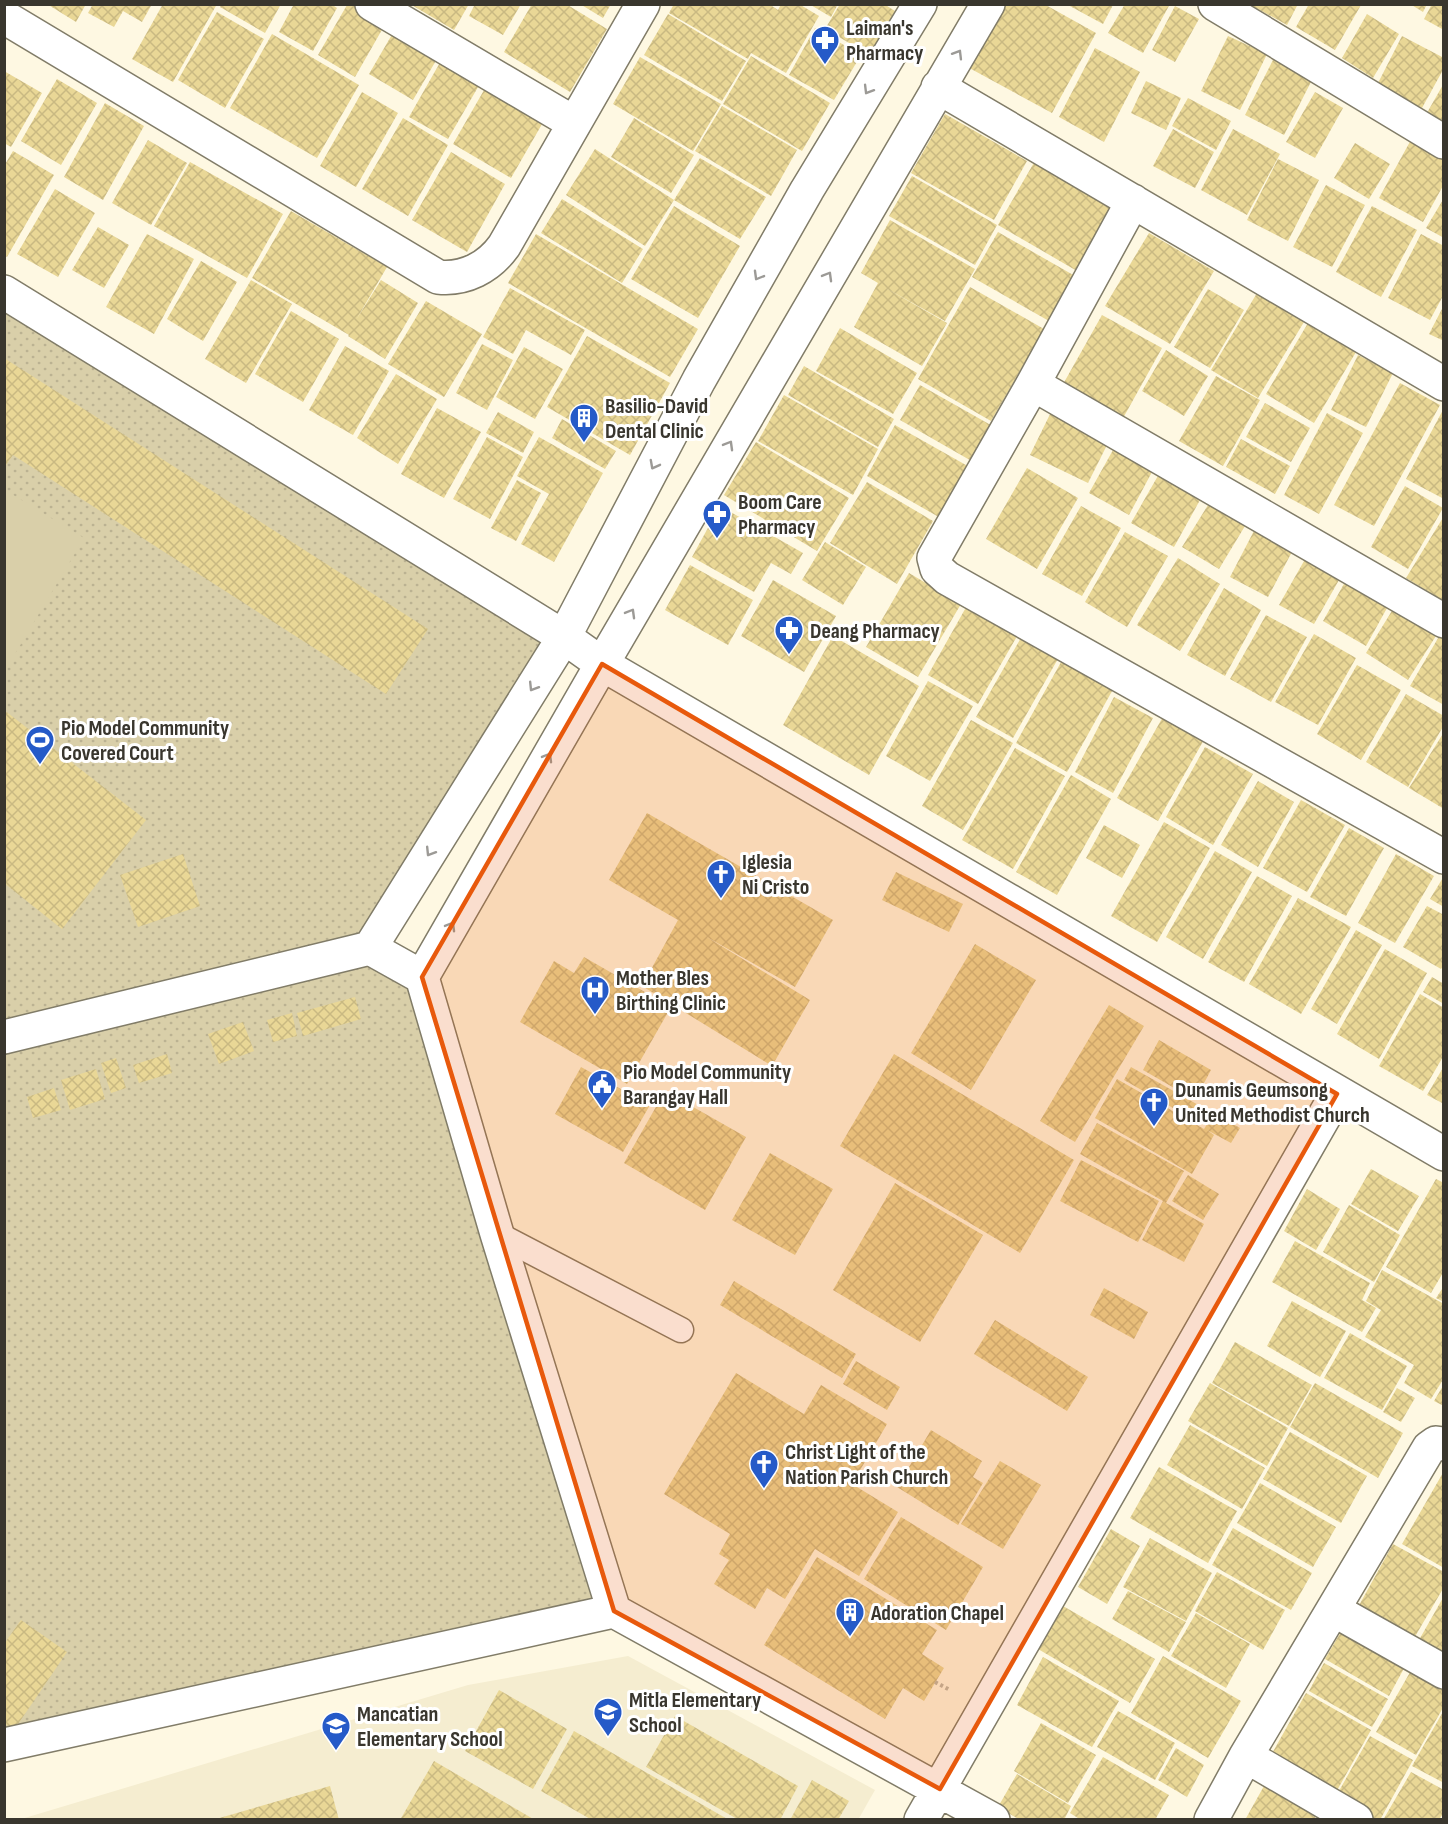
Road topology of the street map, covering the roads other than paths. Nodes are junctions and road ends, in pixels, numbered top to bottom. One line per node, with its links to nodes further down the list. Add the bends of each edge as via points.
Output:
1 (372, 4): 8 (street)
2 (643, 4): 8 (street)
3 (921, 4): 15 (street, one-way to 15, via 807,190 699,380)
4 (988, 4): 7 (street, one-way to 4)
5 (1215, 4): 9 (street)
6 (4, 17): 8 (street, via 438,277 462,276 498,255)
7 (938, 87): 10 (street); 16 (street, one-way to 7)
8 (574, 123)
9 (1443, 142)
10 (1133, 201): 12 (street); 13 (street)
11 (4, 292): 15 (street)
12 (1033, 384): 14 (street); 17 (street, via 934,558 937,569)
13 (1443, 384)
14 (1443, 621)
15 (564, 637): 16 (street); 18 (street, one-way to 18)
16 (602, 664): 19 (street, one-way to 16); 21 (street)
17 (1443, 857)
18 (370, 948): 19 (street); 20 (street)
19 (422, 977): 23 (street)
20 (4, 1037)
21 (1337, 1094): 22 (street); 31 (street)
22 (1443, 1154)
23 (497, 1234): 24 (lane); 27 (street)
24 (681, 1330)
25 (1443, 1444): 26 (street, via 1429,1448)
26 (1334, 1610): 28 (street); 30 (street)
27 (614, 1611): 29 (street); 31 (street)
28 (1443, 1672)
29 (4, 1744)
30 (1245, 1756): 34 (street); 35 (street)
31 (940, 1789): 32 (street); 33 (street)
32 (921, 1820)
33 (993, 1820)
34 (1211, 1820)
35 (1356, 1820)

